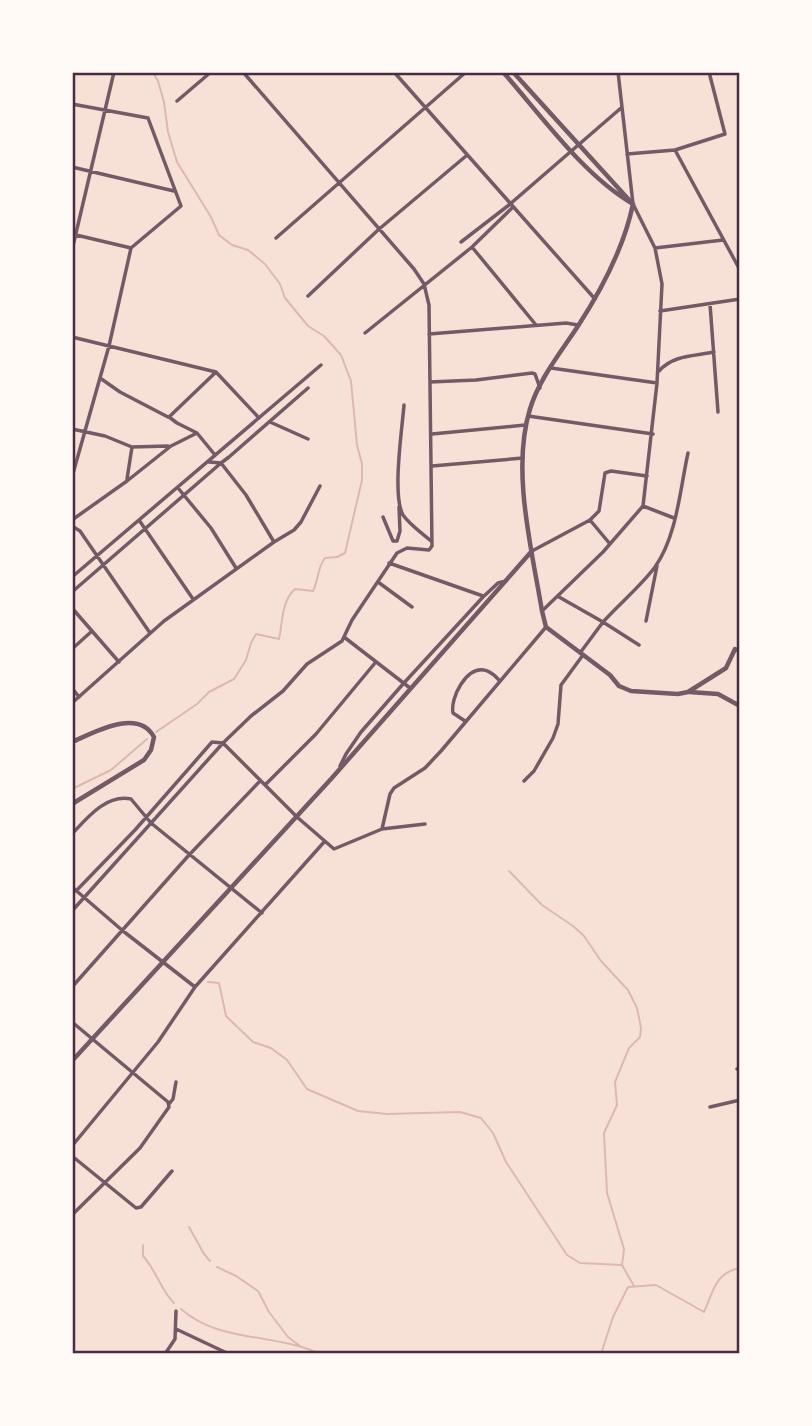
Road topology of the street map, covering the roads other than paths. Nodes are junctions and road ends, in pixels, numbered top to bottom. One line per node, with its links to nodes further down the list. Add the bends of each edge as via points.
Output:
1 (114, 72): 14 (street)
2 (211, 72): 10 (street)
3 (243, 72): 24 (street)
4 (395, 72): 12 (street)
5 (466, 72): 12 (street)
6 (503, 72): 16 (street)
7 (513, 72): 15 (street)
8 (618, 72): 13 (street)
9 (709, 72): 19 (street, via 725,134)
10 (177, 101)
11 (72, 104): 14 (street)
12 (424, 107): 21 (street); 24 (street)
13 (621, 108): 17 (street); 20 (street)
14 (104, 111): 23 (street); 25 (street, via 148,118)
15 (562, 125): 16 (street); 17 (street)
16 (555, 131): 18 (street)
17 (579, 145): 18 (street); 26 (street)
18 (572, 150): 26 (street, via 614,193); 27 (street)
19 (675, 150): 20 (street); 31 (street)
20 (627, 154): 26 (street)
21 (466, 156): 27 (street); 28 (street)
22 (72, 167): 23 (street)
23 (91, 172): 25 (street); 29 (street)
24 (339, 181): 28 (street); 30 (street)
25 (174, 191): 34 (street, via 181,208)
26 (633, 204): 35 (street); 40 (street)
27 (510, 206): 32 (street); 33 (street); 40 (street)
28 (378, 230): 38 (street); 39 (street)
29 (73, 234): 34 (street); 36 (street)
30 (276, 237)
31 (724, 240): 35 (street); 37 (street)
32 (461, 243)
33 (472, 247): 38 (street); 44 (street)
34 (131, 248): 49 (street)
35 (655, 248): 43 (street, via 662,284)
36 (72, 250)
37 (740, 270)
38 (424, 284): 46 (street); 47 (street)
39 (308, 296)
40 (595, 299): 45 (street)
41 (740, 299): 42 (street)
42 (710, 304): 43 (street); 50 (street)
43 (660, 311): 54 (street)
44 (536, 325): 45 (street); 47 (street)
45 (578, 326): 52 (street)
46 (365, 333)
47 (429, 334): 56 (street)
48 (72, 337): 49 (street)
49 (108, 346): 53 (street); 55 (street)
50 (714, 352): 54 (street, via 672,361); 61 (street)
51 (321, 365): 64 (street)
52 (551, 368): 57 (street); 59 (street)
53 (216, 372): 63 (street); 64 (street)
54 (658, 373): 57 (street)
55 (100, 378): 63 (street); 68 (street)
56 (430, 383): 59 (street, via 528,373 535,374); 70 (street)
57 (657, 383): 71 (street)
58 (308, 388): 65 (street)
59 (540, 388): 62 (street)
60 (404, 405): 87 (street)
61 (718, 412)
62 (528, 416): 66 (street); 71 (street)
63 (169, 417): 69 (street)
64 (259, 418): 76 (street)
65 (270, 422): 72 (street); 79 (street)
66 (525, 425): 70 (street); 77 (street)
67 (72, 429): 68 (street)
68 (84, 432): 74 (street); 82 (street)
69 (197, 432): 73 (street); 76 (street)
70 (432, 434): 80 (street)
71 (653, 434): 81 (street)
72 (308, 439)
73 (171, 446): 74 (street); 83 (street)
74 (132, 447): 83 (street)
75 (688, 453): 90 (street)
76 (215, 456): 78 (street)
77 (523, 458): 80 (street); 99 (street)
78 (207, 462): 79 (street); 85 (street)
79 (221, 463): 86 (street); 97 (street)
80 (432, 466): 96 (street)
81 (647, 476): 88 (street); 93 (street, via 607,471 599,511)
82 (72, 477)
83 (127, 481): 91 (street)
84 (320, 486): 97 (street, via 301,522)
85 (178, 488): 86 (street); 92 (street)
86 (184, 495): 95 (street); 104 (street)
87 (399, 505): 89 (street, via 397,541 390,536); 96 (street, via 407,519)
88 (643, 506): 90 (street); 98 (street)
89 (383, 517)
90 (674, 519): 103 (street)
91 (72, 520)
92 (139, 520): 95 (street); 100 (street)
93 (590, 520): 98 (street); 99 (street)
94 (72, 526): 100 (street)
95 (145, 528): 101 (street); 111 (street)
96 (432, 541): 102 (street, via 429,550 407,548)
97 (274, 542): 104 (street)
98 (610, 544): 110 (street)
99 (532, 551): 106 (street); 115 (street)
100 (97, 555): 101 (street); 105 (street)
101 (103, 563): 108 (street); 120 (street)
102 (389, 563): 107 (street); 109 (street)
103 (657, 564): 116 (street); 117 (street)
104 (236, 568): 111 (street)
105 (72, 577)
106 (506, 581): 109 (street); 112 (street)
107 (378, 582): 113 (street); 121 (street)
108 (72, 592)
109 (483, 597): 112 (street); 129 (street)
110 (559, 597): 115 (street); 117 (street)
111 (193, 599): 120 (street)
112 (490, 599): 131 (street)
113 (412, 607)
114 (72, 608): 119 (street)
115 (542, 611): 118 (street)
116 (646, 621)
117 (603, 622): 122 (street); 125 (street)
118 (546, 627): 125 (street); 128 (street)
119 (92, 631): 124 (street); 126 (street)
120 (150, 633): 126 (street)
121 (344, 637): 127 (street); 138 (street, via 307,664)
122 (639, 645)
123 (739, 647): 132 (street, via 726,668)
124 (72, 649)
125 (582, 654): 132 (street, via 631,691); 141 (street, via 561,685 553,738)
126 (119, 662): 133 (street)
127 (375, 663): 129 (street); 142 (street, via 316,734)
128 (500, 680): 136 (street); 136 (street, via 487,670 471,674 452,706 453,713)
129 (403, 684): 131 (street); 139 (street, via 361,732)
130 (72, 688): 133 (street)
131 (410, 688): 139 (street)
132 (688, 692): 135 (street, via 718,694)
133 (79, 697): 134 (street)
134 (72, 703)
135 (740, 706)
136 (465, 721): 148 (street, via 425,768 394,788)
137 (72, 743): 143 (street, via 132,723 142,725 154,737 144,760)
138 (223, 743): 140 (street); 144 (street, via 210,743); 146 (street)
139 (338, 771): 145 (street)
140 (260, 781): 142 (street); 151 (street)
141 (524, 781)
142 (265, 785): 145 (street)
143 (72, 804)
144 (146, 817): 146 (street); 149 (street, via 131,799 124,798 92,811); 152 (street)
145 (297, 817): 150 (street); 153 (street)
146 (151, 823): 151 (street); 154 (street)
147 (425, 824): 148 (street)
148 (382, 829): 150 (street, via 337,849)
149 (72, 834)
150 (325, 841): 156 (street)
151 (190, 855): 153 (street); 157 (street)
152 (74, 889): 154 (street)
153 (230, 889): 156 (street); 158 (street)
154 (84, 898): 155 (street); 157 (street)
155 (72, 911)
156 (262, 913): 160 (street)
157 (123, 931): 158 (street); 159 (street)
158 (162, 962): 160 (street); 162 (street)
159 (72, 987)
160 (195, 987): 164 (street)
161 (72, 1022): 162 (street)
162 (91, 1039): 163 (street); 164 (street)
163 (72, 1061)
164 (133, 1073): 167 (street); 169 (street)
165 (176, 1082): 167 (street)
166 (740, 1100): 168 (street)
167 (168, 1107): 172 (street, via 140,1148)
168 (710, 1107)
169 (72, 1146)
170 (72, 1156): 172 (street)
171 (172, 1171): 172 (street, via 136,1208)
172 (106, 1183): 173 (street)
173 (72, 1215)
174 (176, 1311): 175 (street)
175 (176, 1329): 176 (street, via 173,1345); 177 (street)
176 (165, 1354)
177 (229, 1354)

